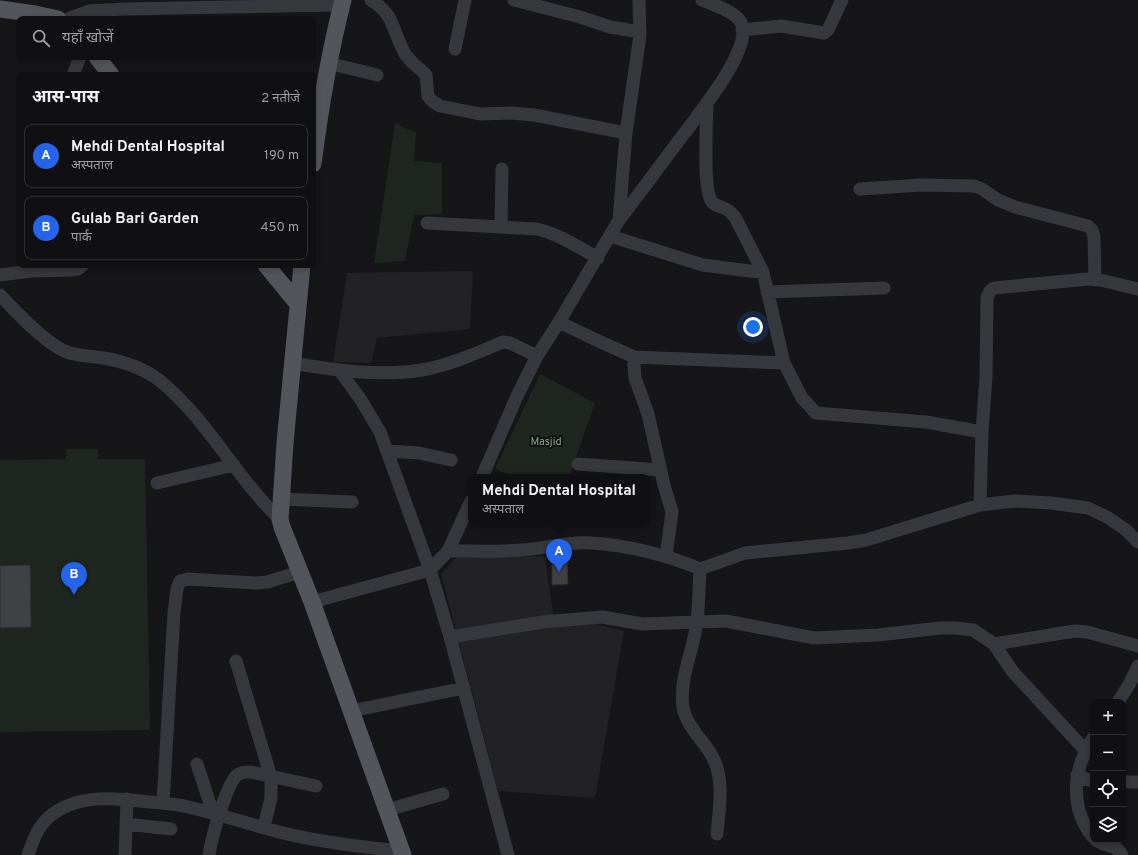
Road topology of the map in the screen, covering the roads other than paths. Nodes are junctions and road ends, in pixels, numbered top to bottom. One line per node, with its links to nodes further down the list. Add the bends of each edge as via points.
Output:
1 (371, 0): 22 (street, via 384,9 409,60 426,75 428,96 440,106 480,114 534,115)
2 (464, 0): 14 (street)
3 (514, 0): 13 (street, via 610,27)
4 (639, 0): 13 (street)
5 (702, 0): 12 (street, via 735,15)
6 (842, 0): 12 (street, via 828,30 824,33 781,26)
7 (342, 2): 8 (street, via 124,9); 17 (main road)
8 (90, 5): 11 (street)
9 (0, 9): 10 (main road)
10 (44, 16)
11 (72, 16)
12 (742, 30): 21 (street, via 739,49 732,64)
13 (640, 32): 22 (street)
14 (454, 49)
15 (79, 60): 18 (street)
16 (99, 60): 19 (main road)
17 (328, 63): 20 (street); 23 (main road)
18 (74, 72)
19 (109, 72)
20 (377, 75)
21 (707, 103): 26 (street); 35 (street, via 706,171 709,196 716,206 725,208 735,217)
22 (626, 133): 26 (street)
23 (316, 144)
24 (502, 169): 28 (street)
25 (860, 188): 37 (street, via 974,186 1015,207 1088,226 1094,237)
26 (619, 220): 29 (street)
27 (428, 223): 28 (street)
28 (501, 227): 30 (street, via 546,231)
29 (610, 236): 30 (street); 35 (street, via 704,265)
30 (598, 258): 43 (street)
31 (31, 268): 32 (street); 36 (street)
32 (79, 268)
33 (268, 268): 42 (main road)
34 (302, 268): 42 (main road)
35 (763, 272): 40 (street)
36 (0, 275)
37 (1095, 280): 39 (street); 49 (street, via 994,288 990,291 987,298)
38 (884, 288): 40 (street)
39 (1138, 290)
40 (767, 292): 47 (street)
41 (0, 296): 52 (street, via 34,329 66,352 129,365 145,371 158,380 187,406)
42 (298, 304): 46 (main road)
43 (559, 322): 44 (street); 45 (street)
44 (537, 356): 48 (street, via 503,342 452,362 423,370 395,373); 55 (street)
45 (634, 357): 47 (street); 54 (street, via 635,378 648,414)
46 (292, 363): 48 (street); 57 (main road)
47 (784, 363): 49 (street, via 802,398 816,413 926,422)
48 (340, 371): 50 (street, via 372,417)
49 (982, 432): 59 (street)
50 (387, 451): 51 (street, via 419,453); 66 (street)
51 (451, 460)
52 (234, 464): 56 (street); 61 (street)
53 (578, 464): 54 (street)
54 (660, 470): 64 (street, via 672,512)
55 (483, 474)
56 (157, 483)
57 (281, 499): 58 (street); 61 (main road)
58 (352, 502)
59 (980, 505): 62 (street, via 1014,501 1088,508 1107,517); 65 (street, via 866,540 745,553)
60 (468, 508): 63 (street)
61 (280, 519): 67 (main road)
62 (1138, 542)
63 (448, 551): 64 (street, via 521,550 590,543); 66 (street)
64 (666, 557): 65 (street)
65 (700, 569): 69 (street)
66 (430, 570): 68 (street); 70 (street)
67 (300, 572): 68 (main road); 89 (street, via 256,583 188,579 180,582 176,590 174,612)
68 (312, 602): 77 (main road)
69 (697, 622): 70 (street, via 642,624 602,617 544,622); 71 (street, via 726,621 814,638 956,628 972,630); 96 (street, via 684,675 683,702 686,716 713,758 717,770 720,784)
70 (450, 638): 75 (street)
71 (994, 644): 72 (street, via 1075,631); 79 (street, via 1013,672)
72 (1138, 646)
73 (236, 661): 82 (street)
74 (1138, 666): 76 (street)
75 (464, 688): 77 (street); 102 (street)
76 (1120, 699)
77 (351, 711): 90 (main road)
78 (1090, 742): 79 (street)
79 (1085, 750): 81 (street)
80 (197, 764): 91 (street)
81 (1077, 775): 83 (street); 95 (street, via 1079,813)
82 (271, 777): 86 (street); 91 (street, via 252,772 237,775); 93 (street, via 271,798)
83 (1090, 780)
84 (1126, 782): 85 (street)
85 (1138, 782)
86 (316, 786)
87 (443, 794): 90 (street)
88 (127, 799): 89 (street); 92 (street); 99 (street, via 93,799 60,810 48,817 39,828)
89 (163, 803): 91 (street)
90 (387, 810): 98 (main road)
91 (217, 814): 93 (street); 101 (street)
92 (126, 824): 94 (street); 100 (street)
93 (264, 827): 98 (street, via 303,837)
94 (171, 829)
95 (1090, 833)
96 (717, 834)
97 (1100, 843): 103 (street, via 1115,847)
98 (402, 853)
99 (32, 855)
100 (125, 855)
101 (210, 855)
102 (508, 855)
103 (1122, 855)

